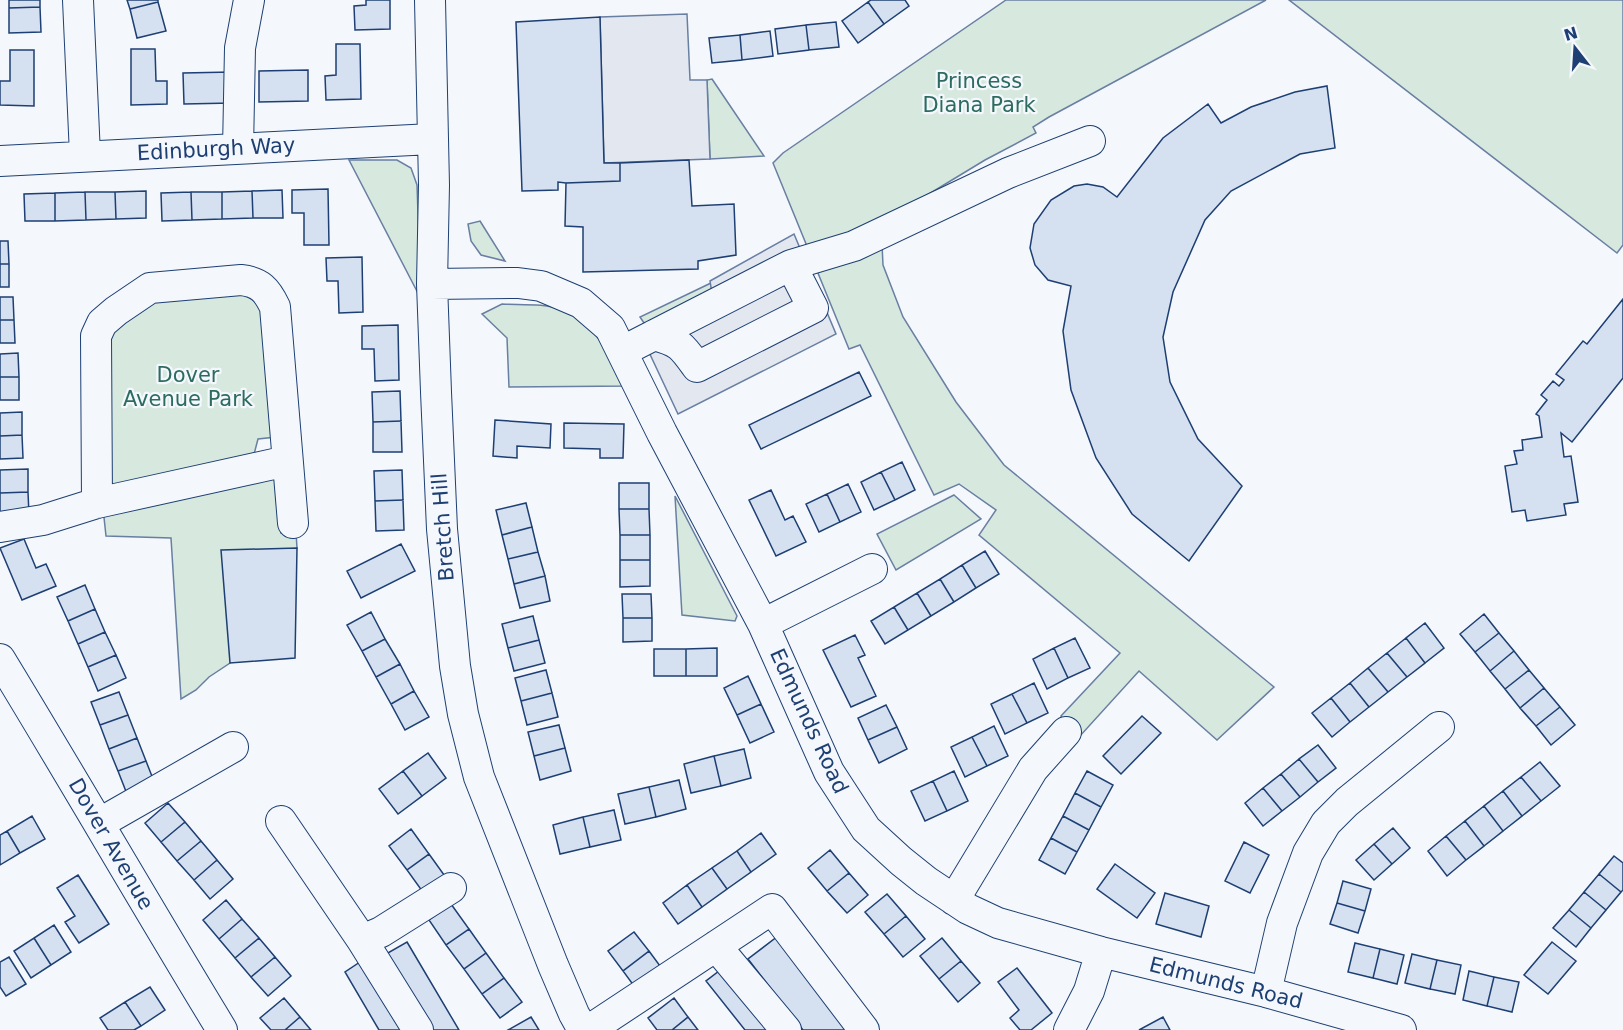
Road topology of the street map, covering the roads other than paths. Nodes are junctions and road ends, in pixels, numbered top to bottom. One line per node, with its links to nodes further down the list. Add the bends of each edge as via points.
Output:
1 (78, 0): 7 (street)
2 (249, 0): 6 (street, via 240,48)
3 (430, 0): 4 (street, Bretch Hill)
4 (432, 139): 6 (street, Edinburgh Way); 10 (street, Bretch Hill)
5 (1090, 141): 9 (street, via 1008,173 854,246)
6 (238, 149): 7 (street, Edinburgh Way)
7 (85, 155): 8 (street, Edinburgh Way)
8 (0, 161)
9 (791, 265): 11 (street); 11 (street, via 813,308 697,367 674,341)
10 (432, 284): 12 (street, Edmunds Road, via 541,286 581,303 610,328); 33 (street, Bretch Hill, via 443,539 463,714 490,806 553,966)
11 (654, 335): 12 (street)
12 (622, 351): 18 (street, Edmunds Road)
13 (287, 461): 14 (street); 14 (street, via 274,307 267,290 254,281 241,280 150,288 116,310 102,323 96,336); 15 (street)
14 (97, 503): 16 (street, via 43,520)
15 (292, 523)
16 (0, 527)
17 (872, 569): 18 (street)
18 (764, 624): 26 (street, Edmunds Road, via 822,758 848,803 866,829)
19 (0, 659): 24 (street, Dover Avenue)
20 (1439, 727): 30 (street, via 1326,823 1308,853 1285,914)
21 (1066, 732): 26 (street, via 1033,769)
22 (233, 747): 24 (street)
23 (281, 821): 27 (street)
24 (100, 823): 31 (street, Dover Avenue)
25 (451, 888): 27 (street)
26 (954, 900): 29 (street, Edmunds Road, via 998,923)
27 (362, 940): 32 (street)
28 (716, 946): 34 (street); 35 (street); 36 (street, via 772,909)
29 (1101, 952): 30 (street, Edmunds Road); 37 (street, via 1089,991)
30 (1266, 992): 38 (street, Edmunds Road)
31 (222, 1030)
32 (418, 1030)
33 (584, 1030)
34 (589, 1030)
35 (786, 1030)
36 (864, 1030)
37 (1069, 1030)
38 (1401, 1030)

